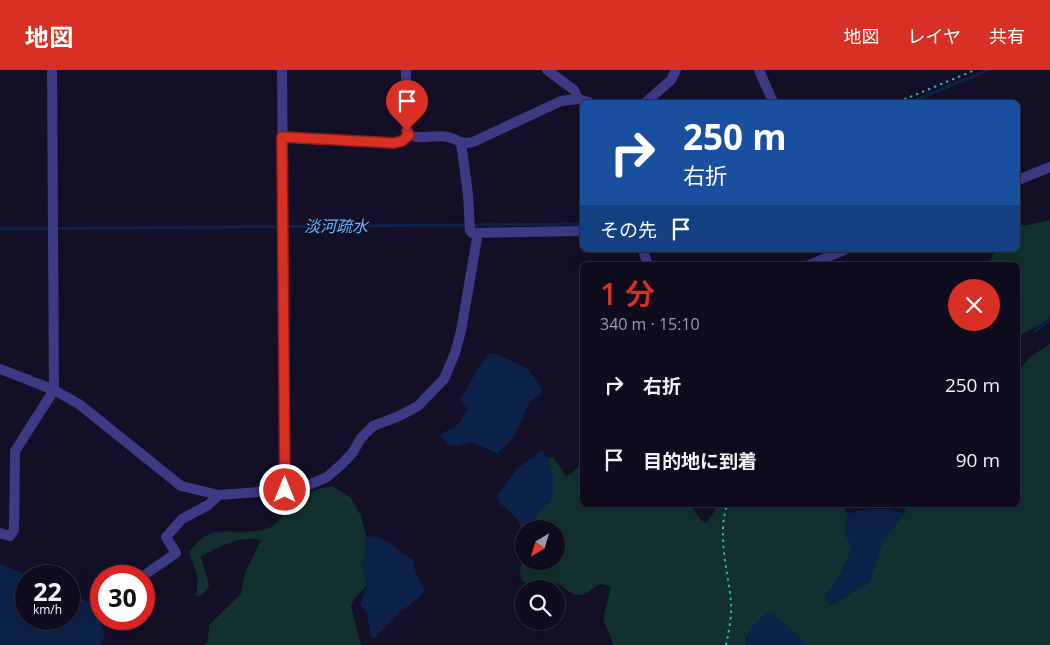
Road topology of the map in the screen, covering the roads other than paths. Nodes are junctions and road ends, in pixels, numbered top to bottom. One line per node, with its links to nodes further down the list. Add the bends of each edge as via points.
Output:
1 (52, 70): 21 (street)
2 (282, 70): 12 (street)
3 (406, 70): 11 (street, via 406,125)
4 (547, 70): 7 (street, via 574,90)
5 (676, 70): 9 (street, via 671,80)
6 (759, 70): 10 (street)
7 (578, 99): 8 (street); 13 (street, via 560,101 473,142)
8 (582, 100)
9 (648, 100)
10 (771, 100)
11 (409, 135): 12 (street, via 402,141 387,143); 13 (street, via 442,136)
12 (282, 137): 22 (street)
13 (460, 142): 16 (street)
14 (1050, 167): 15 (street)
15 (1020, 179)
16 (473, 229): 17 (street); 22 (street, via 461,331 444,379 418,406 373,426 353,452 327,477)
17 (580, 231)
18 (836, 252): 19 (street)
19 (815, 262)
20 (0, 369): 21 (street)
21 (54, 390): 23 (street, via 79,404 181,486); 24 (street, via 15,450 14,530 10,536)
22 (285, 490): 23 (street)
23 (219, 496): 25 (street, via 182,519 166,537 176,553)
24 (0, 533)
25 (155, 568)

